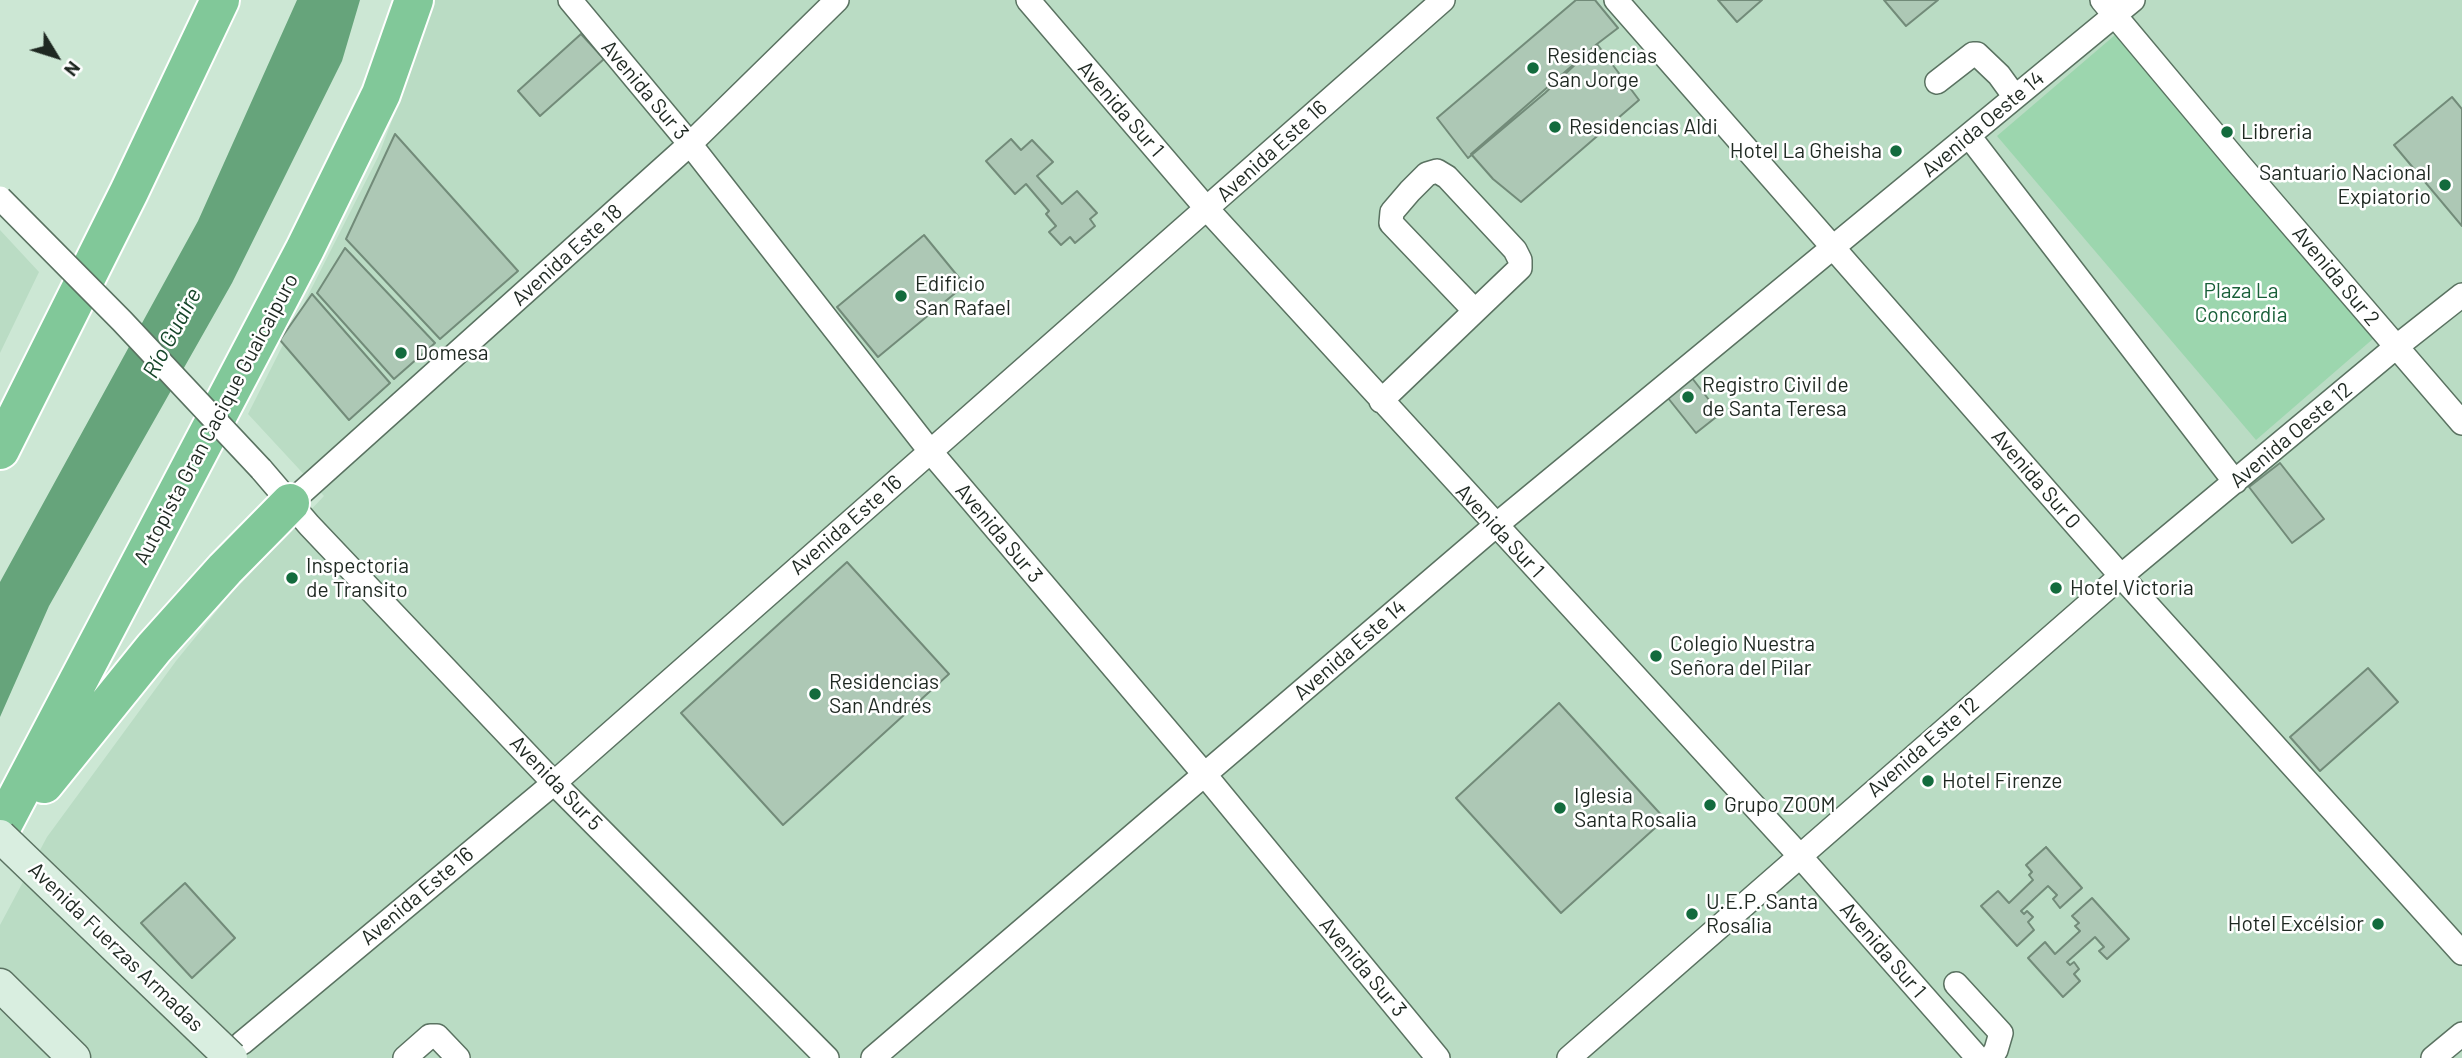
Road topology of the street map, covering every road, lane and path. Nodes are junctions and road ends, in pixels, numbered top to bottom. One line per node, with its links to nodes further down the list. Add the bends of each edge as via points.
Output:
1 (220, 0): 22 (highway)
2 (414, 0): 30 (highway, Autopista Gran Cacique Guaicaipuro, via 380,94 306,248)
3 (570, 0): 13 (street, Avenida Sur 3)
4 (837, 0): 13 (street, Avenida Este 18)
5 (1028, 0): 15 (street, Avenida Sur 1)
6 (1443, 0): 15 (street, Avenida Este 16)
7 (1616, 0): 16 (street, Avenida Sur 0)
8 (2133, 0): 9 (street, Avenida Oeste 14)
9 (2108, 8): 11 (street, Avenida Oeste 14); 19 (street, Avenida Sur 2)
10 (1937, 82): 11 (street, via 1977,54)
11 (2015, 97): 12 (street, Avenida Oeste 14)
12 (1969, 136): 16 (street, Avenida Oeste 14); 24 (street)
13 (690, 144): 23 (street, Avenida Sur 3); 25 (street, Avenida Este 18)
14 (0, 198): 25 (street, Avenida Sur 5, bridge, via 122,321)
15 (1207, 209): 20 (street, Avenida Sur 1); 23 (street, Avenida Este 16)
16 (1833, 249): 26 (street, Avenida Este 14); 27 (street, Avenida Sur 0)
17 (2462, 295): 19 (street, Avenida Oeste 12)
18 (1475, 311): 18 (street, via 1520,268 1520,260 1447,177 1437,171 1427,174 1392,212 1391,223); 20 (street)
19 (2396, 347): 21 (street, Avenida Sur 2); 24 (street, Avenida Oeste 12)
20 (1381, 401): 26 (street, Avenida Sur 1)
21 (2462, 423)
22 (0, 450)
23 (930, 451): 28 (street, Avenida Sur 3); 29 (street, Avenida Este 16)
24 (2235, 482): 27 (street, Avenida Oeste 12)
25 (290, 503): 29 (street, Avenida Sur 5); 30 (highway, via 154,648)
26 (1495, 526): 28 (street, Avenida Este 14); 31 (street, Avenida Sur 1)
27 (2121, 576): 31 (street, Avenida Este 12); 32 (street, Avenida Sur 0)
28 (1205, 775): 41 (street, Avenida Este 14); 42 (street, Avenida Sur 3)
29 (554, 783): 36 (street, Avenida Este 16); 40 (street, Avenida Sur 5)
30 (8, 826): 36 (main road, Avenida Fuerzas Armadas, bridge)
31 (1799, 855): 43 (street, Avenida Este 12); 44 (street, Avenida Sur 1)
32 (2462, 953)
33 (1956, 984): 45 (street, via 2001,1032)
34 (0, 985): 37 (main road)
35 (2462, 1034): 46 (street)
36 (237, 1050)
37 (74, 1058)
38 (405, 1058): 39 (street, via 430,1036 438,1036)
39 (458, 1058)
40 (827, 1058)
41 (873, 1058)
42 (1438, 1058)
43 (1569, 1058)
44 (1978, 1058)
45 (1990, 1058)
46 (2433, 1058)

